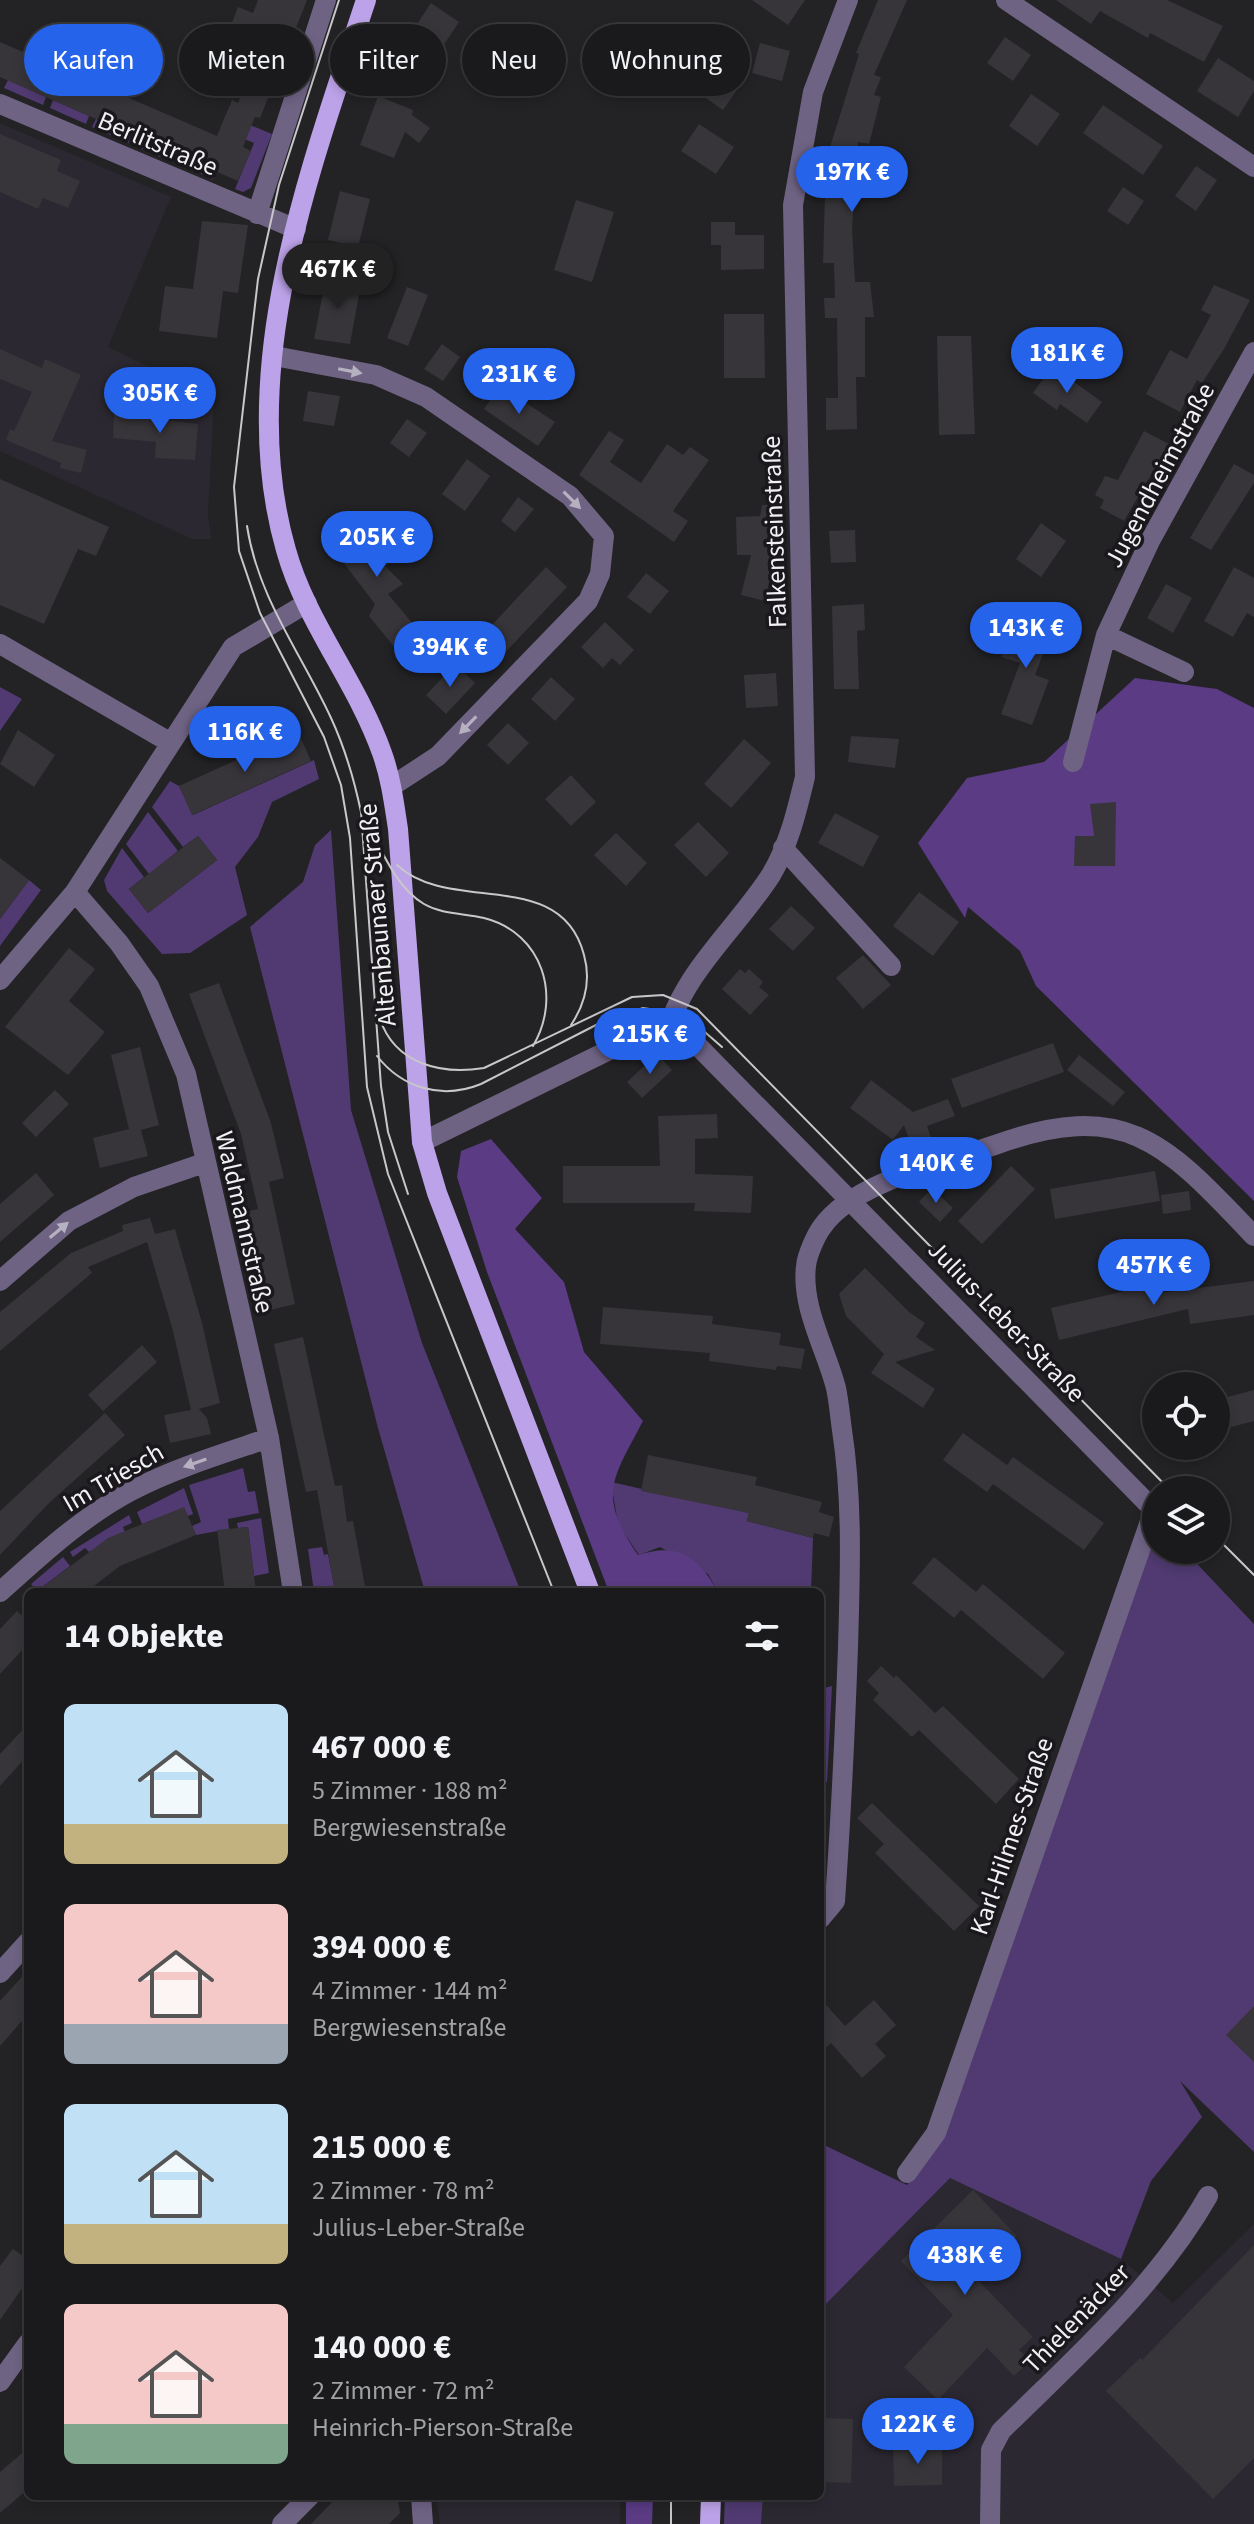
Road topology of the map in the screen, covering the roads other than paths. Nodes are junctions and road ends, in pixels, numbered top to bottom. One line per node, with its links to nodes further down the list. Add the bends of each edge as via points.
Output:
1 (326, 0): 7 (street)
2 (366, 0): 8 (main road, Altenbaunaer Straße)
3 (848, 0): 18 (street, Falkensteinstraße, via 813,92 793,205 806,713 805,777)
4 (1006, 0): 6 (street)
5 (0, 104): 7 (street, Berlitstraße)
6 (1254, 167)
7 (257, 214): 8 (street, Berlitstraße)
8 (296, 229): 10 (main road, Altenbaunaer Straße)
9 (1254, 352): 12 (street, Jugendheimstraße, via 1150,541)
10 (274, 356): 11 (main road, Altenbaunaer Straße, via 269,460 286,550); 17 (street, one-way to 17, via 376,375 426,397 570,496 604,536 600,574 588,601 438,756)
11 (307, 603): 15 (street, via 233,647); 17 (main road, Altenbaunaer Straße, via 366,717)
12 (1106, 635): 14 (street); 16 (street, Jugendheimstraße)
13 (0, 644): 15 (street)
14 (1184, 672)
15 (171, 743): 19 (street)
16 (1073, 762)
17 (392, 786): 23 (main road, Altenbaunaer Straße)
18 (783, 848): 20 (street); 22 (street, Falkensteinstraße, via 741,919 690,980)
19 (75, 892): 21 (street); 24 (street, Waldmannstraße, via 149,986 186,1074)
20 (891, 966)
21 (0, 980)
22 (667, 1032): 23 (street, via 646,1032 618,1044); 25 (street, Julius-Leber-Straße, via 698,1046)
23 (422, 1142): 32 (main road, Altenbaunaer Straße)
24 (204, 1163): 27 (street, one-way to 24, via 69,1221 134,1187); 28 (street, Waldmannstraße)
25 (851, 1200): 26 (street, via 1039,1129 1103,1127 1162,1146); 29 (street, Julius-Leber-Straße); 34 (street, via 822,1226 805,1264 809,1302 836,1389 849,1489 846,1702 835,1901)
26 (1254, 1236)
27 (0, 1281)
28 (269, 1438): 31 (street, Waldmannstraße); 33 (street, Im Triesch, one-way to 33, via 182,1467 129,1492 70,1531)
29 (1142, 1498)
30 (1142, 1544): 37 (street, Karl-Hilmes-Straße, via 936,2133)
31 (292, 1588)
32 (588, 1588)
33 (0, 1592)
34 (824, 1914)
35 (24, 1946): 36 (street)
36 (0, 1973)
37 (907, 2173)
38 (1208, 2196): 47 (street, Thielenäcker, via 1149,2281 1001,2431 991,2450)
39 (24, 2349): 40 (street)
40 (0, 2382)
41 (306, 2500): 44 (street)
42 (421, 2500): 45 (street)
43 (711, 2500): 46 (main road)
44 (282, 2524)
45 (423, 2524)
46 (710, 2524)
47 (990, 2524)

